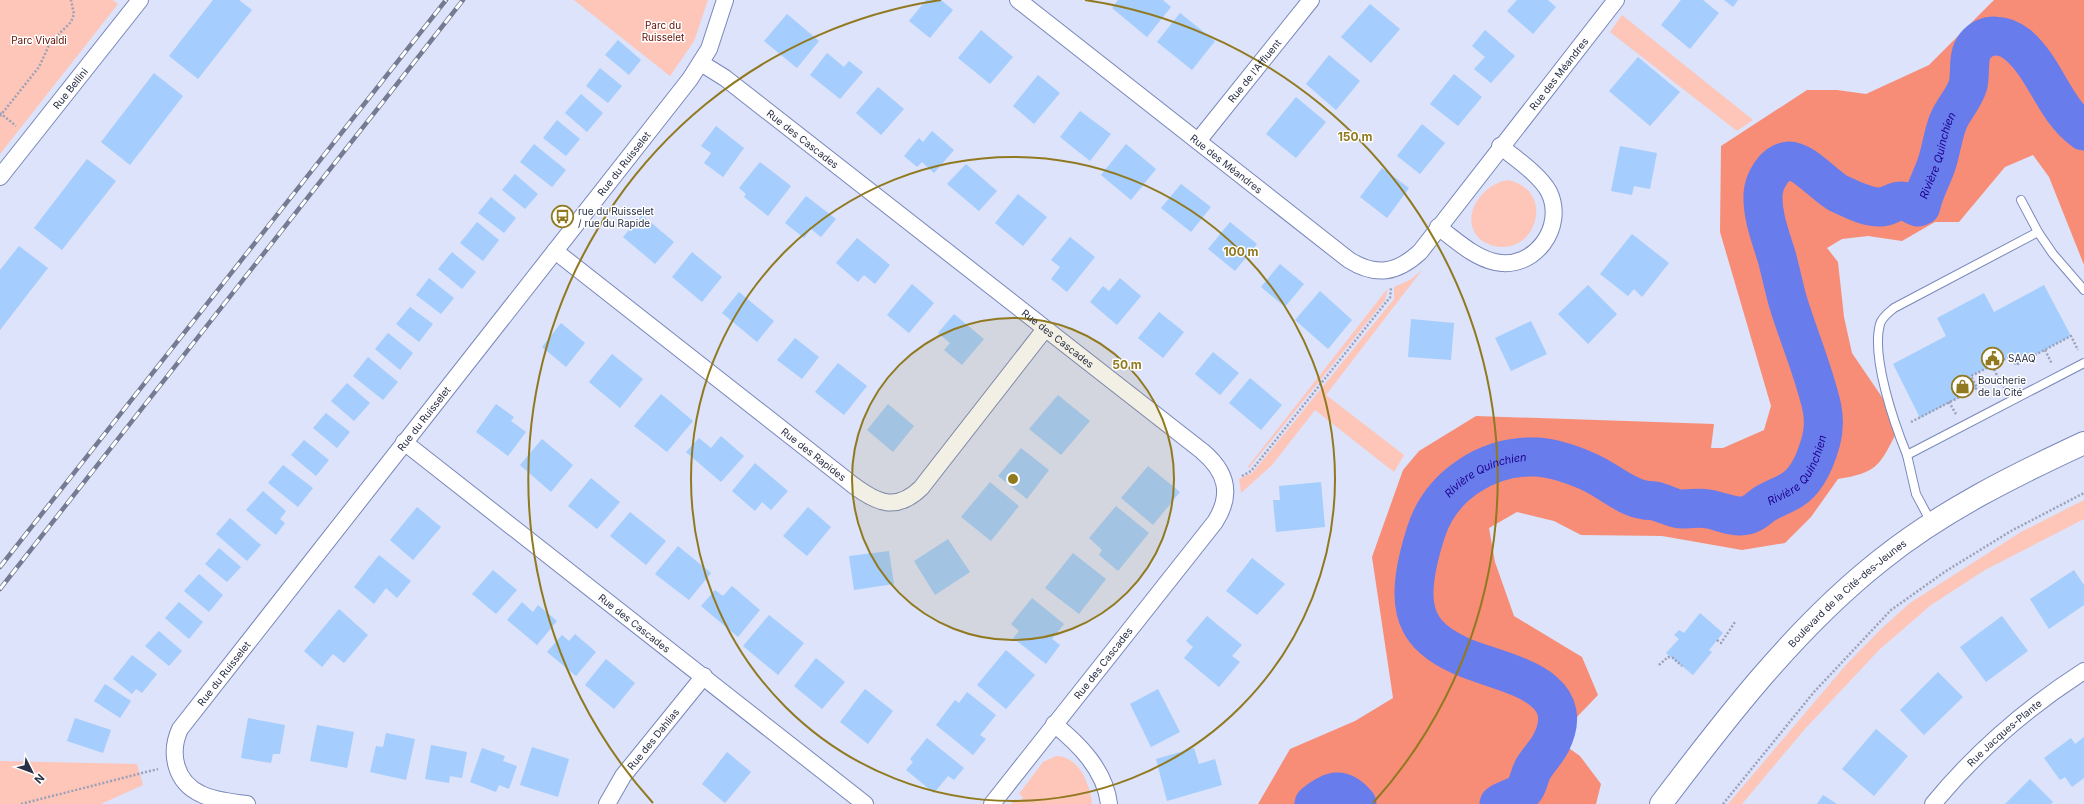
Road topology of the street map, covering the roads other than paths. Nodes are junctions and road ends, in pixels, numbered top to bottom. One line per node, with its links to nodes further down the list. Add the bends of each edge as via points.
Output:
1 (140, 0): 9 (street, Rue Bellini)
2 (725, 0): 6 (street, Rue du Ruisselet, via 714,37)
3 (1018, 0): 7 (street, Rue des Méandres)
4 (1311, 0): 7 (street, Rue de l'Affluent)
5 (1616, 0): 8 (street, Rue des Méandres)
6 (701, 63): 13 (street, Rue du Ruisselet); 15 (street, Rue des Cascades, via 725,78)
7 (1198, 141): 11 (street, Rue des Méandres, via 1349,260 1370,270 1387,270 1404,265 1420,252)
8 (1500, 146): 11 (street, Rue des Méandres); 11 (street, via 1538,178 1548,192 1553,210 1547,238 1527,258 1497,262 1476,255)
9 (0, 177)
10 (2021, 200): 12 (lane)
11 (1438, 227)
12 (2038, 232): 14 (lane); 19 (lane, via 1894,308 1881,321 1881,375)
13 (555, 251): 15 (street, Rue des Rapides, via 857,488 870,497 888,503 907,499 928,480); 17 (street, Rue du Ruisselet)
14 (2084, 290)
15 (1045, 329): 23 (street, Rue des Cascades, via 1208,456 1221,473 1226,495 1215,522)
16 (2084, 363): 19 (lane)
17 (404, 442): 22 (street, Rue des Cascades); 24 (street, Rue du Ruisselet, via 185,721 176,738 176,765 193,790 221,800)
18 (2084, 443): 20 (main road, Boulevard de la Cité-des-Jeunes, via 2016,475)
19 (1907, 455): 20 (lane, via 1916,494)
20 (1932, 524): 29 (main road, Boulevard de la Cité-des-Jeunes, via 1880,560 1812,623 1752,689)
21 (2084, 671): 30 (street, Rue Jacques-Plante, via 1997,738)
22 (704, 676): 25 (street, Rue des Dahlias, via 623,776); 26 (street, Rue des Cascades)
23 (1054, 724): 27 (street, Rue des Cascades); 28 (street, via 1079,746 1092,763 1105,787)
24 (247, 804)
25 (607, 804)
26 (865, 804)
27 (992, 804)
28 (1108, 804)
29 (1661, 804)
30 (1933, 804)

